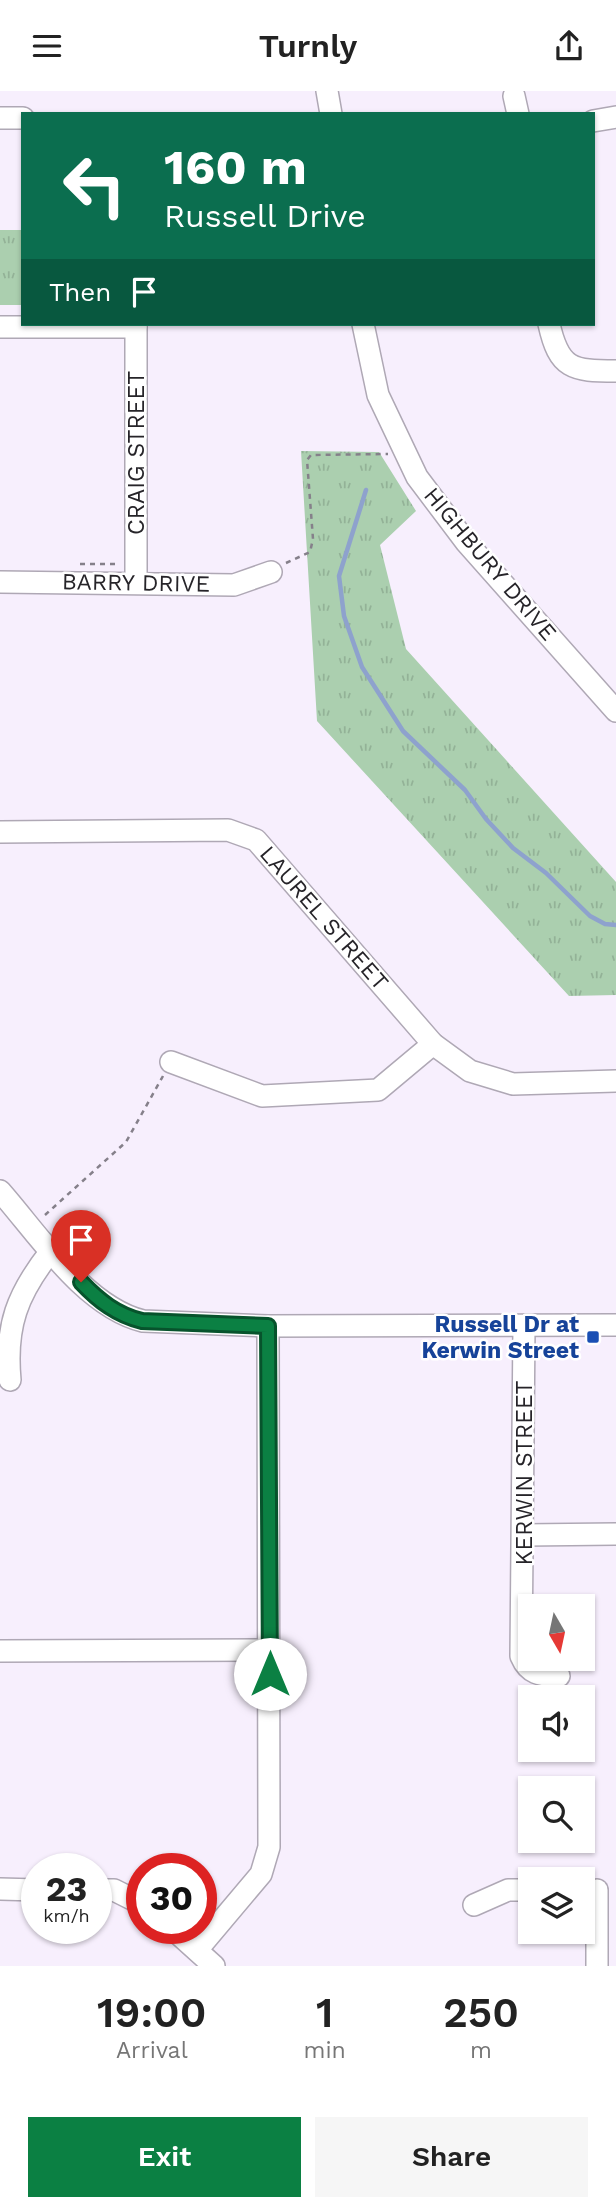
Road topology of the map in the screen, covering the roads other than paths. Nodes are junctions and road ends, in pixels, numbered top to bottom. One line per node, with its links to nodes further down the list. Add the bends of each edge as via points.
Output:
1 (327, 91): 2 (street)
2 (331, 112)
3 (616, 117): 6 (street)
4 (0, 118): 5 (street)
5 (21, 118)
6 (595, 121)
7 (68, 326): 11 (street)
8 (136, 326): 15 (street, CRAIG STREET)
9 (363, 326): 16 (street, HIGHBURY DRIVE, via 379,395 417,477 466,542)
10 (549, 326): 12 (street, via 563,362 576,369)
11 (0, 327)
12 (616, 371)
13 (271, 572): 15 (street, BARRY DRIVE, via 234,585)
14 (0, 582): 15 (street, BARRY DRIVE)
15 (136, 582)
16 (616, 711)
17 (0, 832): 18 (street, LAUREL STREET, via 228,830 256,840)
18 (433, 1044): 19 (street, via 378,1090 262,1096); 20 (street, LAUREL STREET, via 470,1071 513,1084)
19 (172, 1062)
20 (616, 1081)
21 (0, 1191): 22 (street)
22 (51, 1251): 24 (street, via 96,1298 125,1317 164,1324); 26 (street, via 11,1319)
23 (616, 1325): 25 (street)
24 (268, 1326): 25 (street); 29 (street)
25 (524, 1327): 28 (street, KERWIN STREET)
26 (10, 1380)
27 (616, 1534): 28 (street)
28 (524, 1535): 31 (street, KERWIN STREET, via 521,1656 537,1675)
29 (271, 1650): 30 (street); 38 (street, via 269,1847 261,1874)
30 (0, 1651)
31 (559, 1676)
32 (0, 1889): 33 (street)
33 (21, 1890)
34 (518, 1890): 36 (street)
35 (599, 1890): 40 (street)
36 (474, 1905)
37 (191, 1944): 38 (street)
38 (197, 1949): 39 (street)
39 (214, 1966)
40 (597, 1966)

